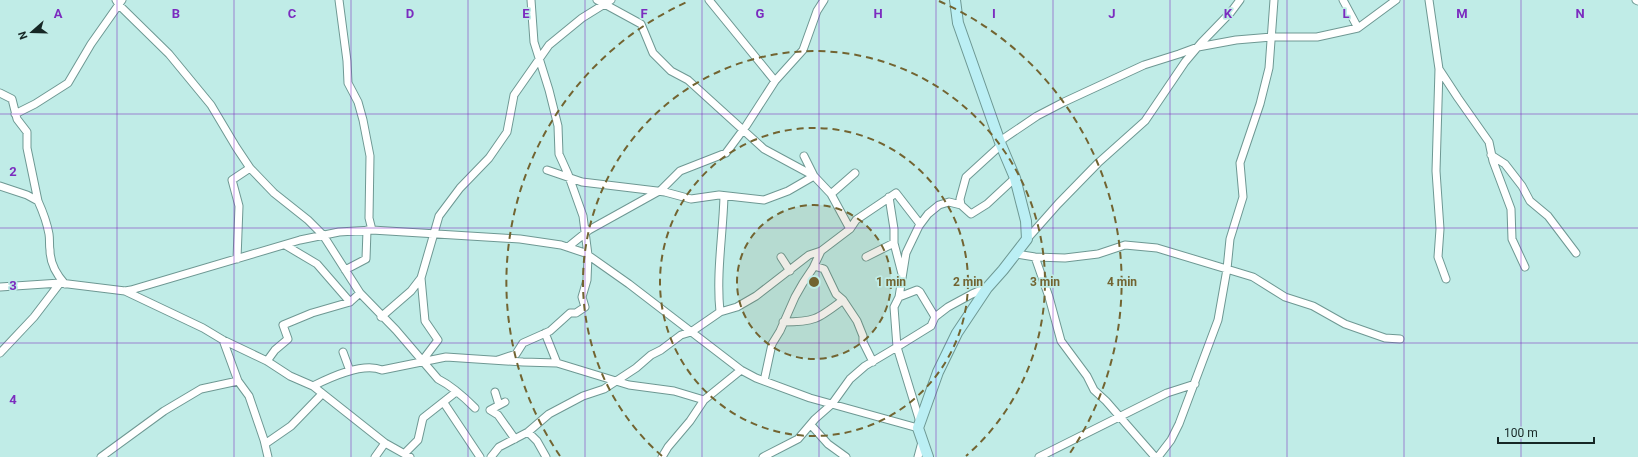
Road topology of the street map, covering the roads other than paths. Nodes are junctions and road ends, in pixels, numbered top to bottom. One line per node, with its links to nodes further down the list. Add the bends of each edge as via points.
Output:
1 (339, 0): 41 (street, via 348,83 360,108 370,156)
2 (531, 0): 17 (street, via 534,42)
3 (597, 0): 13 (street)
4 (709, 0): 19 (street)
5 (824, 0): 19 (street, via 817,12 804,50)
6 (955, 0): 23 (street, via 958,23)
7 (1240, 0): 16 (street)
8 (1274, 0): 15 (street)
9 (1343, 0): 14 (street)
10 (1396, 0): 14 (street)
11 (1429, 0): 18 (street)
12 (119, 2): 21 (street, via 68,82); 26 (street, via 204,96)
13 (608, 2): 17 (street, via 582,18 549,45); 22 (street, via 641,24 653,53 671,71 688,80)
14 (1358, 28): 15 (street, via 1317,37)
15 (1272, 37): 16 (street); 59 (street, via 1269,68 1260,104 1240,163 1243,197 1230,240)
16 (1198, 47): 23 (street, via 1144,64 1064,102 1037,116); 45 (street, via 1145,121 1098,163)
17 (539, 59): 30 (street, via 558,126 558,154); 43 (street, via 514,95 507,132 489,158 460,188 439,216)
18 (1439, 69): 24 (street, via 1489,142); 64 (street, via 1436,170 1440,229 1438,257)
19 (775, 81): 22 (street)
20 (0, 93): 21 (street, via 12,99)
21 (15, 114): 37 (street, via 27,132 27,148)
22 (743, 130): 29 (street, via 764,148); 33 (street, via 726,153 680,171)
23 (1001, 143): 31 (street); 38 (street, via 966,177 960,199)
24 (1491, 155): 50 (street, via 1505,164 1530,201 1548,216); 58 (street, via 1511,209 1512,239)
25 (804, 156): 29 (street)
26 (250, 168): 44 (street); 56 (street, via 232,180 239,206)
27 (547, 170): 30 (street)
28 (855, 173): 34 (street)
29 (814, 176): 34 (street); 35 (street, via 788,191 764,200)
30 (570, 178): 33 (street, via 582,182); 42 (street, via 583,216)
31 (1015, 178): 38 (street, via 987,204 971,214); 45 (street, via 1026,221)
32 (0, 186): 37 (street)
33 (658, 192): 35 (street, via 691,199); 42 (street)
34 (831, 194): 40 (street)
35 (724, 196): 73 (street, via 718,290)
36 (889, 197): 39 (street, via 896,193); 40 (street, via 856,220); 46 (street)
37 (38, 201): 65 (street, via 46,222 54,268)
38 (961, 205): 39 (street, via 949,202 939,205)
39 (920, 224): 63 (street, via 906,253)
40 (850, 229): 49 (street)
41 (370, 230): 43 (street); 44 (street); 60 (street, via 366,259)
42 (585, 233): 48 (street); 52 (street)
43 (433, 234): 48 (street, via 520,239); 62 (street)
44 (322, 235): 47 (street); 60 (street)
45 (1027, 239): 51 (street)
46 (894, 243): 53 (street); 63 (street)
47 (285, 245): 56 (street); 72 (street, via 317,264)
48 (568, 247): 52 (street)
49 (821, 251): 57 (street); 61 (street, via 809,255)
50 (1576, 253)
51 (1016, 254): 55 (street); 67 (street)
52 (588, 255): 77 (street); 78 (street, via 587,280 582,297 585,307 576,313 570,313)
53 (866, 256)
54 (781, 257): 61 (street)
55 (1035, 257): 59 (street, via 1065,258 1098,254 1125,245 1157,248); 103 (street, via 1061,341 1087,376 1094,390)
56 (237, 259): 68 (street, via 144,287)
57 (814, 266): 71 (street, via 824,269 836,294); 76 (street)
58 (1525, 267)
59 (1227, 269): 79 (street, via 1253,277 1285,297 1313,306 1345,324 1385,338); 94 (street, via 1218,320)
60 (345, 270): 69 (street)
61 (790, 270): 73 (street, via 756,296 737,307)
62 (421, 278): 74 (street, via 411,291); 86 (street, via 425,321 438,340)
63 (903, 279): 70 (street)
64 (1446, 279)
65 (63, 284): 66 (street); 68 (street); 83 (street)
66 (0, 287)
67 (986, 288): 75 (street, via 955,302); 104 (street, via 957,333 938,372)
68 (125, 290): 80 (street)
69 (360, 293): 72 (street); 74 (street)
70 (899, 297): 75 (street, via 917,290); 81 (street, via 894,307)
71 (843, 300): 76 (street, via 819,318 804,322); 87 (street, via 857,321 863,342)
72 (350, 302): 85 (street, via 312,312 283,324 288,339)
73 (720, 312): 77 (street)
74 (381, 317): 86 (street, via 396,330)
75 (936, 317): 81 (street, via 931,326)
76 (783, 322): 93 (street, via 772,344)
77 (692, 332): 89 (street); 92 (street, via 651,355)
78 (545, 333): 84 (street, via 523,343 516,354); 88 (street)
79 (1400, 339)
80 (223, 340): 85 (street); 91 (street)
81 (896, 347): 87 (street); 104 (street)
82 (343, 352): 90 (street)
83 (0, 354)
84 (498, 360): 86 (street, via 446,357); 88 (street)
85 (267, 361): 95 (street, via 290,376)
86 (422, 361): 90 (street, via 382,370 375,367); 96 (street)
87 (873, 362): 101 (street, via 850,379)
88 (557, 363): 92 (street)
89 (741, 370): 93 (street); 99 (street)
90 (350, 371): 95 (street)
91 (238, 381): 110 (street, via 249,396); 113 (street, via 202,389 164,411)
92 (615, 381): 99 (street, via 674,391); 106 (street, via 604,389 583,396 549,414)
93 (764, 381): 101 (street)
94 (1195, 384): 103 (street, via 1166,394); 126 (street, via 1171,440)
95 (313, 386): 98 (street)
96 (456, 392): 100 (street); 102 (street)
97 (495, 392): 107 (street, via 502,404 490,410 498,415)
98 (322, 394): 109 (street); 110 (street, via 291,426)
99 (704, 400): 119 (street)
100 (444, 403): 112 (street, via 423,418 418,440); 116 (street)
101 (832, 404): 104 (street); 105 (street)
102 (475, 408)
103 (1121, 417): 124 (street); 125 (street)
104 (919, 425): 108 (street)
105 (811, 426): 111 (street, via 798,439); 121 (street, via 828,444)
106 (528, 432): 107 (street); 118 (street, via 537,441)
107 (515, 439): 117 (street, via 499,447)
108 (922, 442): 122 (street); 123 (street)
109 (385, 443): 112 (street); 115 (street)
110 (265, 444): 114 (street)
111 (775, 454): 120 (street)
112 (407, 455)
113 (102, 457)
114 (268, 457)
115 (375, 457)
116 (480, 457)
117 (491, 457)
118 (546, 457)
119 (662, 457)
120 (763, 457)
121 (846, 457)
122 (918, 457)
123 (928, 457)
124 (1039, 457)
125 (1155, 457)
126 (1158, 457)

